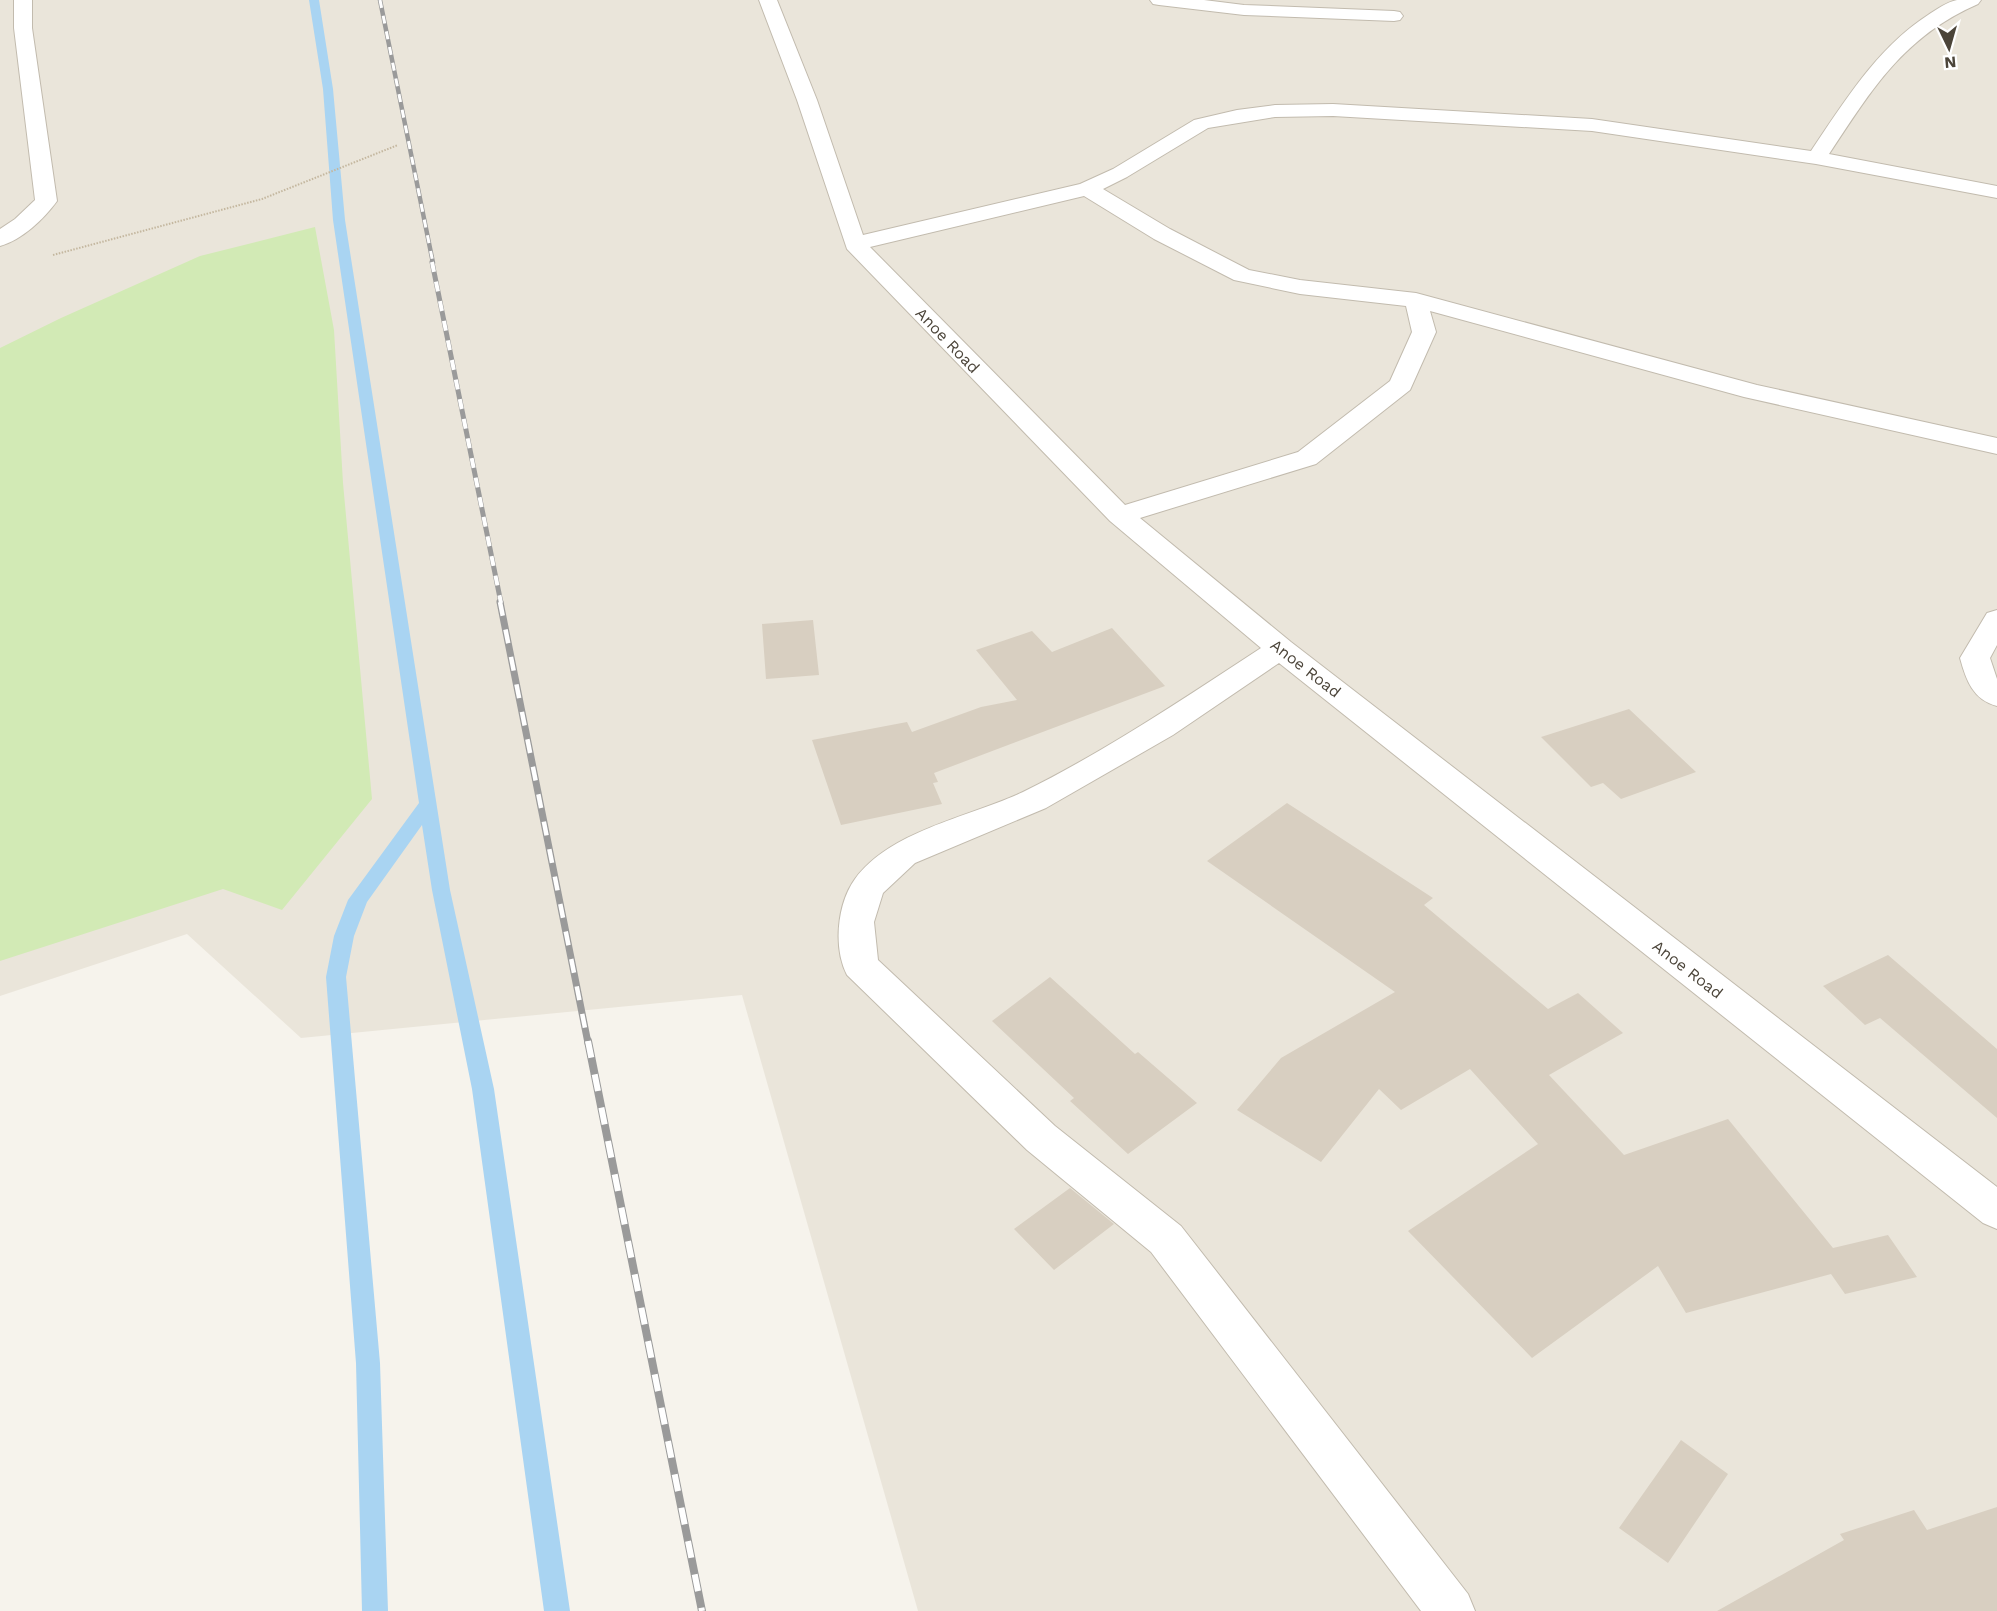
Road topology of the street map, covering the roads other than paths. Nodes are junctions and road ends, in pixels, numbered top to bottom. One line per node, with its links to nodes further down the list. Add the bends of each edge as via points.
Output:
1 (23, 0): 9 (street, via 23,28 46,201 23,224)
2 (768, 0): 10 (street, Anoe Road, via 807,100)
3 (1159, 0): 5 (street, via 1244,10)
4 (1972, 0): 6 (street, via 1926,24 1888,58)
5 (1394, 16)
6 (1816, 158): 7 (street, via 1592,125 1333,110 1275,111 1201,124); 8 (street)
7 (1087, 189): 10 (street); 11 (street, via 1242,275 1300,287)
8 (1997, 192)
9 (0, 239)
10 (855, 244): 13 (street, Anoe Road)
11 (1416, 300): 12 (street, via 1754,392); 13 (street, via 1424,332 1401,385 1307,458)
12 (1996, 449)
13 (1120, 515): 15 (street, Anoe Road)
14 (1997, 619): 16 (street, via 1975,658 1982,682)
15 (1280, 649): 17 (street, Anoe Road); 18 (street, via 1162,728 1034,800 903,854 868,887 856,922 860,965 1041,1138 1166,1239)
16 (1997, 696)
17 (1997, 1211)
18 (1451, 1611)

